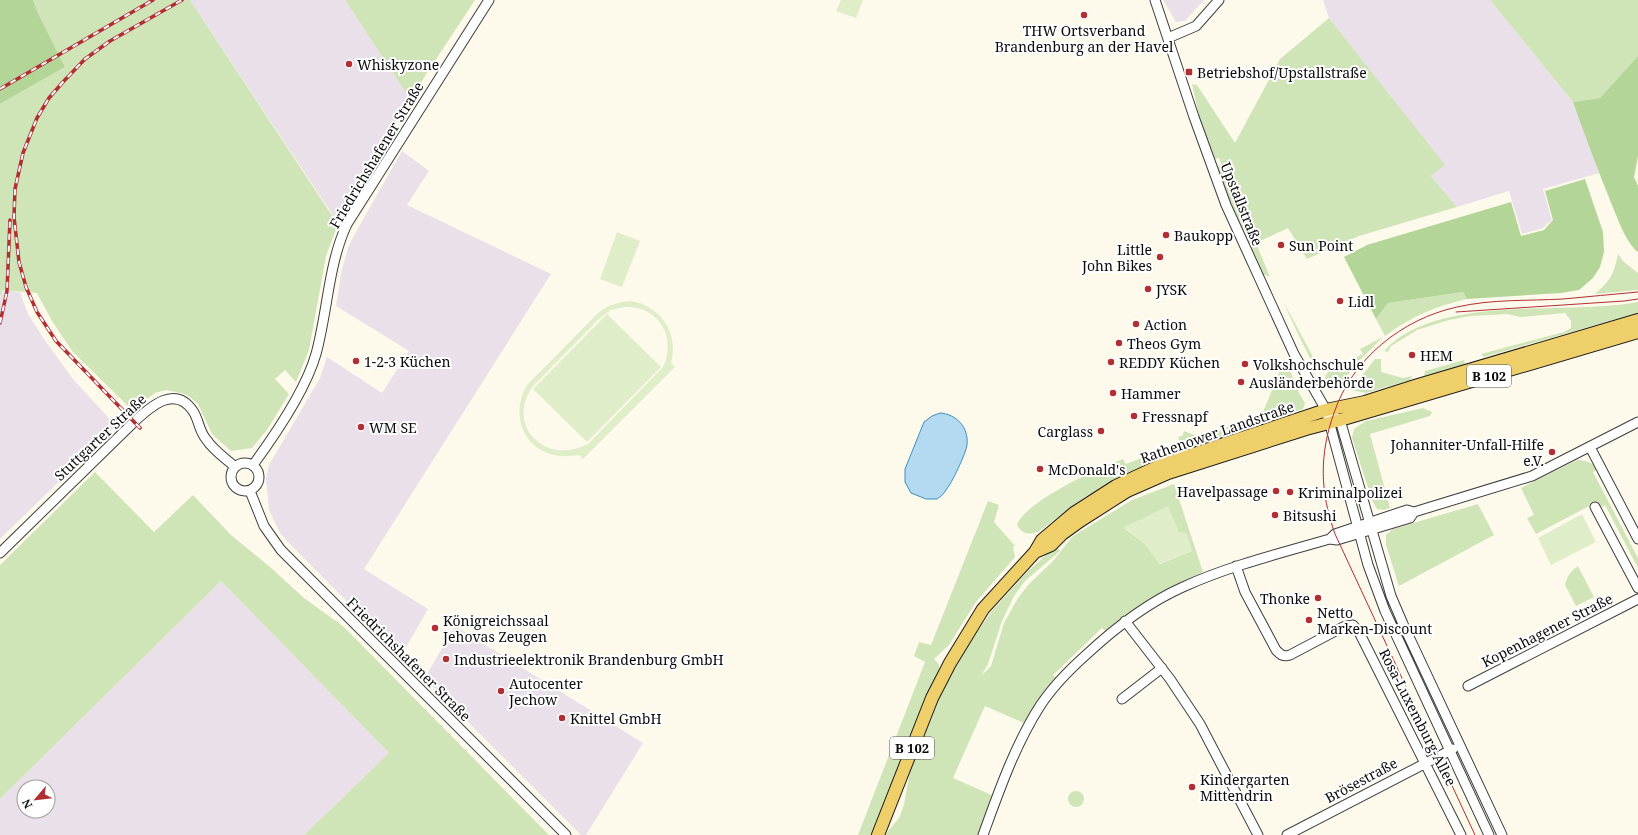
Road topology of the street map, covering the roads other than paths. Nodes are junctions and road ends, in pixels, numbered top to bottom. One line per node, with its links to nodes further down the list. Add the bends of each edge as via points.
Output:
1 (489, 0): 11 (street, Friedrichshafener Straße, via 347,224 336,249 321,333 310,372 302,389)
2 (1155, 0): 4 (street, Upstallstraße)
3 (1219, 0): 4 (street, via 1196,26)
4 (1168, 38): 7 (street, Upstallstraße, via 1211,166 1239,235 1294,354)
5 (1638, 320): 7 (main road, Rathenower Landstraße / B 102, via 1365,402)
6 (1638, 332): 8 (main road, Rathenower Landstraße / B 102)
7 (1326, 410): 8 (street, Upstallstraße); 18 (main road, Rathenower Landstraße / B 102, via 1161,465 1123,483 1074,513 1042,540)
8 (1334, 421): 15 (street, Rosa-Luxemburg-Allee); 16 (street, Rosa-Luxemburg-Allee, via 1335,442); 18 (main road, Rathenower Landstraße / B 102, via 1168,473 1127,491 1085,517 1051,545)
9 (1638, 422): 10 (street)
10 (1590, 447): 15 (street, via 1532,476 1414,512 1407,510); 17 (street)
11 (253, 465): 12 (street, via 244,462); 13 (street, via 259,471 260,479 257,486)
12 (235, 467): 13 (street, via 231,476 233,485 241,490); 19 (street, Stuttgarter Straße, via 206,440 188,406 173,399 162,400 151,406 134,422)
13 (250, 491): 30 (street, Friedrichshafener Straße, via 264,526 281,550)
14 (1595, 507): 21 (street)
15 (1370, 526): 16 (street); 27 (street, Rosa-Luxemburg-Allee, via 1397,610)
16 (1358, 529): 20 (street, via 1334,534 1330,539); 28 (street, Rosa-Luxemburg-Allee, via 1385,611)
17 (1638, 539)
18 (1035, 552): 31 (main road, Rathenower Landstraße / B 102, via 983,609 950,663 932,698)
19 (0, 553)
20 (1236, 566): 23 (street, via 1182,588); 29 (street, Rosa-Luxemburg-Allee, via 1245,592 1280,655 1290,655 1343,627 1353,625 1360,632)
21 (1638, 588)
22 (1638, 598): 25 (street, Kopenhagener Straße)
23 (1125, 621): 24 (street); 32 (street, via 1069,670 1041,705 1020,744)
24 (1162, 668): 26 (street); 33 (street, via 1200,724)
25 (1468, 686)
26 (1122, 699)
27 (1460, 746): 28 (street, Rosa-Luxemburg-Allee); 37 (street, Rosa-Luxemburg-Allee)
28 (1449, 751): 29 (street, Brösestraße); 36 (street, Rosa-Luxemburg-Allee)
29 (1426, 762): 34 (street, Brösestraße); 35 (street, Rosa-Luxemburg-Allee)
30 (566, 835)
31 (878, 835)
32 (983, 835)
33 (1258, 835)
34 (1287, 835)
35 (1461, 835)
36 (1489, 835)
37 (1502, 835)

